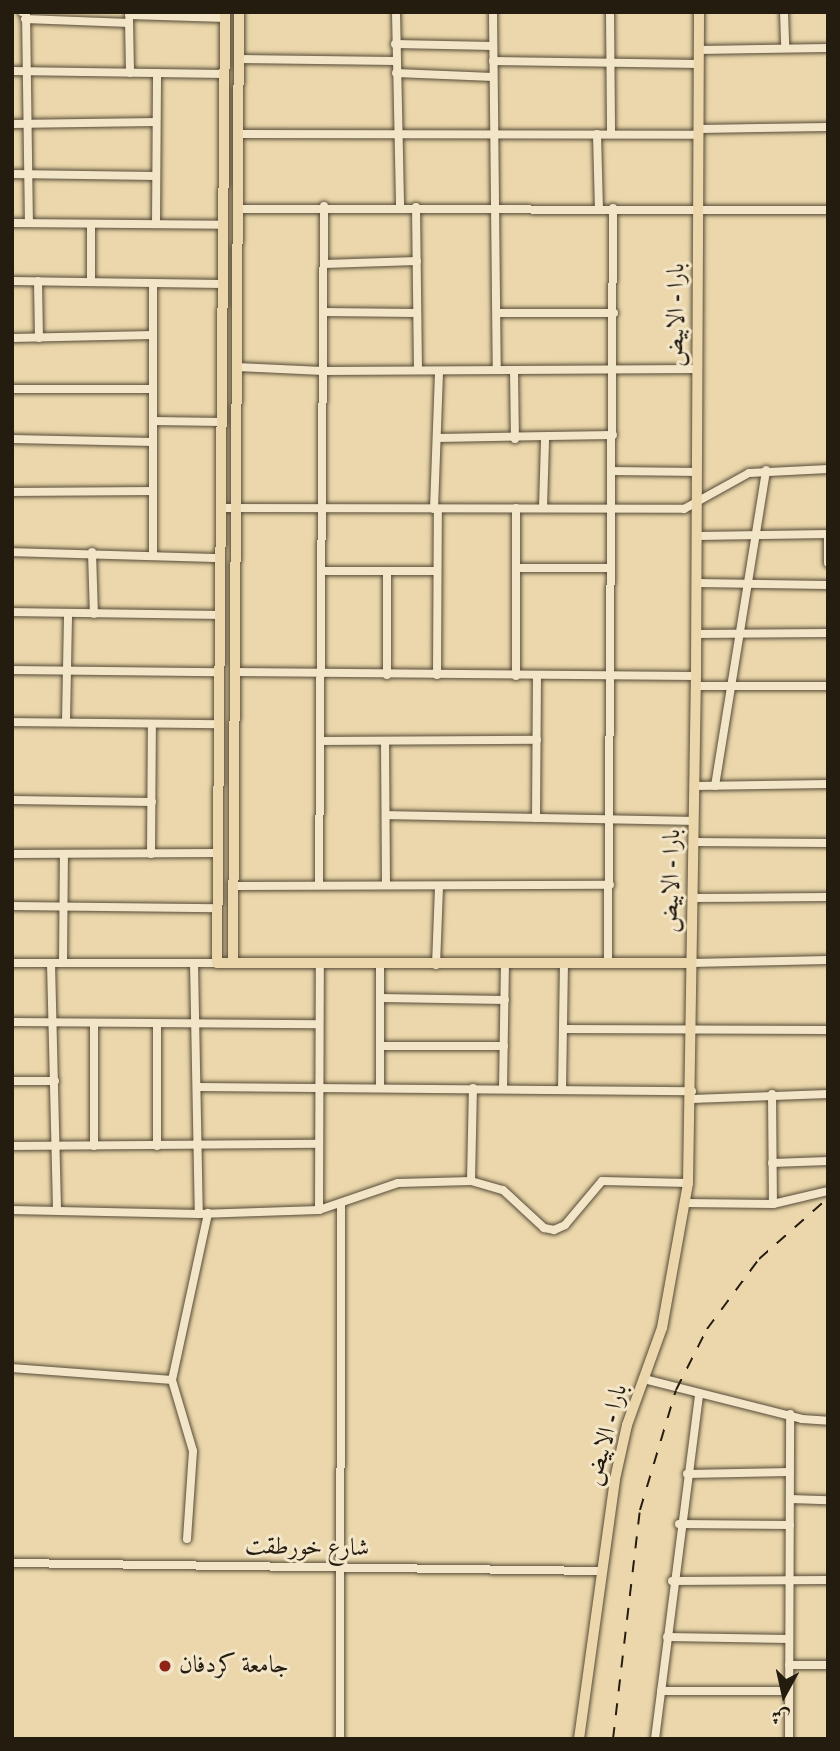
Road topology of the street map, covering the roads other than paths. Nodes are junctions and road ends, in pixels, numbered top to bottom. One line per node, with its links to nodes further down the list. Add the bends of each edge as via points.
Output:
1 (239, 12): 15 (main road)
2 (396, 12): 10 (street)
3 (493, 12): 11 (street)
4 (610, 12): 18 (street)
5 (699, 12): 14 (main road, بارا - الابيض)
6 (784, 12): 12 (street)
7 (225, 15): 9 (street); 25 (main road)
8 (24, 16): 9 (street); 21 (street)
9 (129, 17): 22 (street)
10 (396, 44): 11 (street); 16 (street)
11 (493, 46): 17 (street)
12 (785, 48): 13 (street); 14 (street)
13 (828, 48)
14 (699, 50): 19 (main road, بارا - الابيض)
15 (239, 58): 16 (street); 33 (main road)
16 (396, 61): 24 (street)
17 (493, 61): 18 (street); 26 (street)
18 (610, 63): 19 (street); 36 (street)
19 (699, 64): 32 (main road, بارا - الابيض)
20 (12, 71): 21 (street)
21 (24, 71): 22 (street); 29 (street)
22 (131, 73): 23 (street)
23 (157, 73): 25 (street); 27 (street)
24 (396, 73): 26 (street); 31 (street)
25 (225, 74): 53 (main road)
26 (493, 77): 34 (street)
27 (156, 122): 29 (street); 39 (street)
28 (12, 124): 29 (street)
29 (24, 124): 38 (street)
30 (828, 127): 32 (street)
31 (397, 132): 33 (street); 34 (street); 41 (street)
32 (699, 132): 36 (street); 43 (main road, بارا - الابيض)
33 (238, 134): 47 (main road)
34 (492, 134): 35 (street); 44 (street)
35 (597, 134): 36 (street); 45 (street)
36 (611, 134)
37 (12, 174): 38 (street)
38 (26, 174): 39 (street); 49 (street)
39 (156, 176): 51 (street)
40 (324, 206): 41 (street); 47 (street); 55 (street)
41 (400, 206): 42 (street)
42 (416, 207): 44 (street); 54 (street)
43 (699, 207): 46 (street); 48 (street); 70 (main road, بارا - الابيض)
44 (497, 208): 45 (street); 63 (street)
45 (599, 208): 46 (street)
46 (613, 208): 64 (street)
47 (239, 209): 68 (main road)
48 (828, 209)
49 (29, 222): 50 (street); 52 (street)
50 (12, 223)
51 (156, 223): 52 (street); 53 (street)
52 (91, 224): 58 (street)
53 (224, 225): 60 (main road)
54 (417, 261): 55 (street); 62 (street)
55 (324, 264): 61 (street)
56 (12, 281): 57 (street)
57 (38, 281): 58 (street); 67 (street)
58 (91, 281): 59 (street)
59 (153, 283): 60 (street); 65 (street)
60 (223, 284): 79 (main road)
61 (323, 312): 62 (street); 74 (street)
62 (417, 313): 71 (street)
63 (496, 313): 64 (street); 72 (street)
64 (614, 313): 69 (street)
65 (153, 335): 67 (street); 77 (street)
66 (12, 338): 67 (street)
67 (39, 338)
68 (237, 367): 74 (street); 94 (main road)
69 (613, 369): 70 (street); 73 (street); 80 (street)
70 (698, 369): 89 (main road, بارا - الابيض)
71 (418, 370): 74 (street); 75 (street)
72 (497, 370): 73 (street); 75 (street)
73 (514, 370): 83 (street)
74 (323, 371): 95 (street)
75 (439, 371): 81 (street)
76 (12, 389): 77 (street)
77 (153, 389): 78 (street)
78 (154, 421): 79 (street); 85 (street)
79 (222, 422): 93 (main road)
80 (613, 435): 84 (street); 88 (street)
81 (438, 438): 83 (street); 98 (street)
82 (12, 439): 85 (street)
83 (515, 439): 84 (street)
84 (545, 439): 97 (street)
85 (153, 442): 90 (street)
86 (828, 469): 87 (street)
87 (766, 470): 92 (street, via 730,482); 102 (street)
88 (614, 471): 89 (street); 99 (street)
89 (697, 472): 92 (main road, بارا - الابيض)
90 (152, 491): 91 (street); 105 (street)
91 (12, 492)
92 (697, 503): 99 (street, via 684,509); 101 (main road, بارا - الابيض)
93 (221, 508): 94 (street); 106 (main road)
94 (236, 508): 95 (street); 126 (main road)
95 (321, 508): 98 (street); 110 (street)
96 (516, 508): 97 (street); 98 (street); 108 (street)
97 (543, 508): 99 (street)
98 (436, 509): 112 (street)
99 (613, 510): 109 (street)
100 (828, 534): 102 (street); 107 (street)
101 (697, 536): 102 (street); 113 (main road, بارا - الابيض)
102 (756, 536): 114 (street)
103 (12, 552): 104 (street)
104 (92, 552): 105 (street); 118 (street)
105 (153, 555): 106 (street)
106 (219, 558): 119 (main road)
107 (828, 563)
108 (516, 568): 109 (street); 130 (street)
109 (611, 568): 132 (street)
110 (321, 571): 111 (street); 127 (street)
111 (387, 571): 112 (street); 128 (street)
112 (435, 571): 129 (street)
113 (696, 583): 114 (street); 122 (main road, بارا - الابيض)
114 (749, 585): 115 (street); 120 (street)
115 (828, 585)
116 (12, 612): 117 (street)
117 (68, 614): 118 (street); 123 (street)
118 (94, 614): 119 (street)
119 (220, 615): 125 (main road)
120 (740, 633): 121 (street); 122 (street); 134 (street)
121 (828, 633)
122 (696, 634): 133 (main road, بارا - الابيض)
123 (68, 669): 124 (street); 125 (street); 136 (street)
124 (12, 670)
125 (219, 672): 139 (main road)
126 (235, 672): 127 (street); 161 (main road)
127 (322, 674): 128 (street); 141 (street)
128 (387, 675): 129 (street)
129 (436, 675): 130 (street)
130 (516, 676): 131 (street)
131 (537, 676): 132 (street); 140 (street)
132 (612, 677): 133 (street); 150 (street)
133 (696, 681): 134 (street); 144 (main road, بارا - الابيض)
134 (734, 686): 135 (street); 145 (street)
135 (828, 686)
136 (66, 721): 137 (street); 138 (street)
137 (12, 722)
138 (152, 724): 139 (street); 147 (street)
139 (218, 724): 154 (main road)
140 (537, 740): 142 (street); 149 (street)
141 (322, 741): 142 (street); 158 (street)
142 (386, 741): 148 (street)
143 (828, 784): 145 (street)
144 (695, 786): 145 (street); 151 (main road, بارا - الابيض)
145 (715, 786)
146 (12, 800): 147 (street)
147 (152, 803): 156 (street)
148 (386, 815): 149 (street); 159 (street)
149 (536, 818): 150 (street)
150 (608, 820): 151 (street); 160 (street)
151 (694, 821): 152 (main road, بارا - الابيض)
152 (693, 842): 153 (street); 164 (main road, بارا - الابيض)
153 (828, 843)
154 (218, 853): 156 (street); 167 (main road)
155 (12, 854): 157 (street)
156 (151, 854): 157 (street)
157 (64, 855): 165 (street)
158 (319, 884): 159 (street); 161 (street)
159 (386, 885): 162 (street)
160 (610, 885): 162 (street); 180 (street)
161 (234, 886): 175 (main road)
162 (439, 886): 178 (street)
163 (828, 897): 164 (street)
164 (692, 898): 174 (main road, بارا - الابيض)
165 (65, 905): 166 (street); 167 (street); 171 (street)
166 (12, 906)
167 (218, 908): 173 (main road)
168 (828, 960): 174 (street)
169 (12, 962): 170 (street)
170 (51, 963): 171 (street); 185 (street)
171 (64, 963): 172 (street)
172 (194, 963): 173 (street); 188 (street)
173 (217, 963): 175 (main road)
174 (691, 963): 180 (main road); 191 (main road, بارا - الابيض)
175 (233, 964): 176 (main road)
176 (320, 964): 177 (main road); 189 (street)
177 (380, 964): 178 (main road); 182 (street)
178 (436, 964): 181 (main road)
179 (564, 964): 180 (main road); 181 (main road); 190 (street)
180 (608, 964)
181 (505, 965): 183 (street)
182 (381, 998): 183 (street); 193 (street)
183 (505, 1000): 194 (street)
184 (12, 1022): 185 (street)
185 (53, 1023): 186 (street); 196 (street)
186 (94, 1023): 187 (street); 208 (street)
187 (158, 1024): 188 (street); 209 (street)
188 (197, 1024): 189 (street); 197 (street)
189 (319, 1024): 198 (street)
190 (563, 1029): 191 (street); 202 (street)
191 (691, 1029): 192 (street); 205 (main road, بارا - الابيض)
192 (828, 1030)
193 (381, 1046): 194 (street); 199 (street)
194 (504, 1046): 201 (street)
195 (12, 1081): 196 (street)
196 (55, 1081): 211 (street)
197 (197, 1087): 198 (street); 210 (street)
198 (317, 1087): 199 (street); 206 (street)
199 (380, 1087): 200 (street)
200 (473, 1088): 201 (street); 214 (street)
201 (503, 1089): 202 (street)
202 (562, 1090): 205 (street)
203 (772, 1094): 204 (street); 205 (street); 213 (street)
204 (828, 1094)
205 (692, 1095): 215 (main road, بارا - الابيض)
206 (317, 1144): 210 (street); 221 (street)
207 (12, 1146): 211 (street)
208 (94, 1146): 209 (street); 211 (street)
209 (157, 1146): 210 (street)
210 (197, 1146): 223 (street)
211 (56, 1147): 222 (street)
212 (828, 1161): 213 (street)
213 (772, 1163): 218 (street)
214 (471, 1181): 215 (street, via 503,1191 544,1228 554,1230 565,1225 602,1181); 219 (street, via 398,1183)
215 (688, 1183): 217 (main road, بارا - الابيض)
216 (828, 1191): 218 (street)
217 (685, 1203): 218 (street); 225 (main road, بارا - الابيض, via 662,1328)
218 (773, 1204)
219 (341, 1206): 221 (street); 238 (street)
220 (12, 1210): 222 (street)
221 (319, 1210): 223 (street)
222 (57, 1211): 223 (street)
223 (204, 1214): 226 (street)
224 (12, 1368): 226 (street)
225 (644, 1379): 227 (street); 239 (main road, بارا - الابيض, via 622,1442)
226 (172, 1380): 236 (street, via 193,1451)
227 (699, 1395): 228 (street); 231 (street)
228 (790, 1414): 229 (street); 230 (street)
229 (828, 1421)
230 (790, 1472): 231 (street); 232 (street)
231 (687, 1474): 234 (street)
232 (790, 1499): 233 (street); 235 (street)
233 (828, 1500)
234 (679, 1524): 235 (street); 242 (street)
235 (790, 1525): 240 (street)
236 (187, 1539)
237 (12, 1563): 238 (street, شارع خورطقت)
238 (343, 1568): 239 (street, شارع خورطقت); 249 (street)
239 (600, 1571): 250 (main road, بارا - الابيض)
240 (790, 1580): 241 (street); 242 (street); 244 (street)
241 (828, 1580)
242 (672, 1581): 243 (street)
243 (667, 1637): 244 (street); 247 (street)
244 (789, 1639): 245 (street)
245 (789, 1665): 246 (street); 248 (street)
246 (828, 1665)
247 (661, 1691): 248 (street); 251 (street)
248 (789, 1691): 252 (street)
249 (340, 1739)
250 (579, 1739)
251 (655, 1739)
252 (789, 1739)

